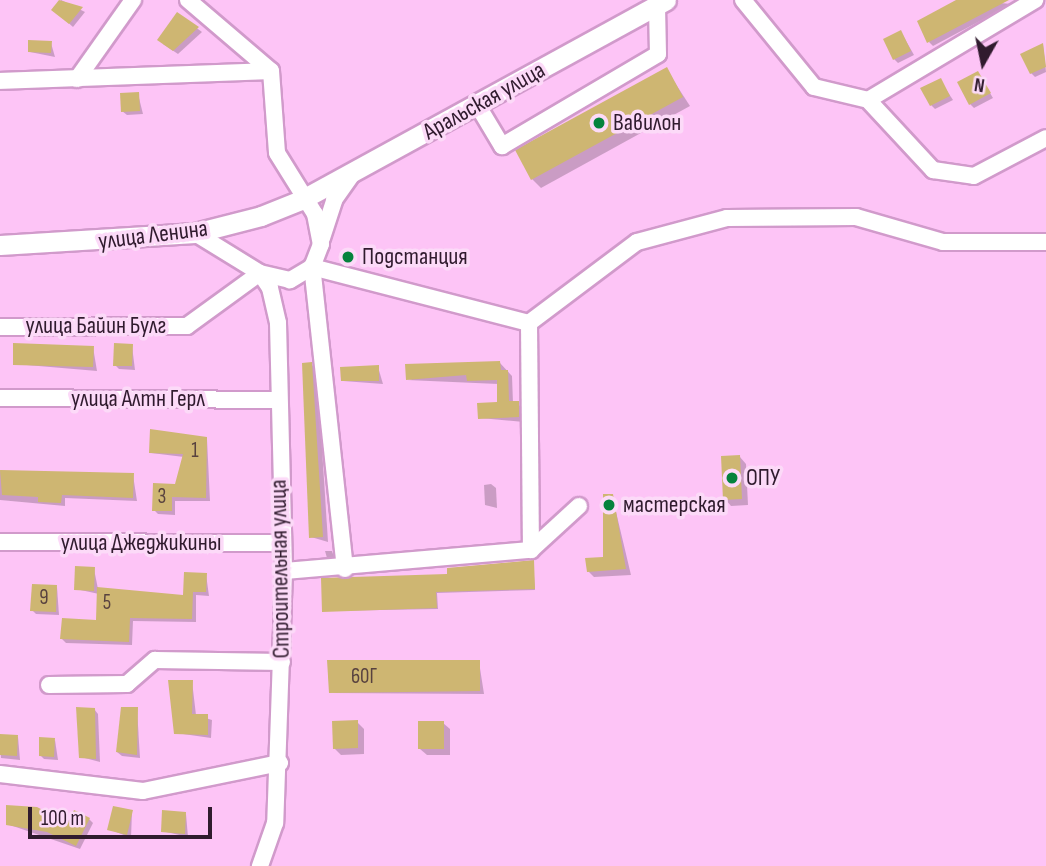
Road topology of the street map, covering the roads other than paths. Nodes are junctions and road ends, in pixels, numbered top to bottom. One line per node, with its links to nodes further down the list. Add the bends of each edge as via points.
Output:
1 (133, 0): 7 (street)
2 (188, 0): 6 (street)
3 (743, 0): 9 (street, via 814,87)
4 (1035, 0): 9 (street)
5 (661, 3): 10 (main road, Аральская улица); 10 (street, via 658,54 502,146)
6 (271, 71): 7 (street); 13 (street, via 277,153)
7 (77, 79): 8 (street)
8 (0, 81)
9 (868, 100): 11 (street, via 933,170 974,176)
10 (478, 106): 12 (main road, Аральская улица)
11 (1046, 138)
12 (353, 172): 13 (main road, Аральская улица); 17 (street, via 334,200)
13 (301, 200): 14 (main road, улица Ленина); 17 (street, via 315,214)
14 (233, 223): 15 (main road, улица Ленина); 19 (street, via 227,245)
15 (195, 233): 18 (main road, улица Ленина); 19 (street)
16 (1046, 242): 23 (street, via 943,242 856,217 727,218 636,242)
17 (321, 244): 20 (street)
18 (0, 246)
19 (232, 256): 21 (street)
20 (307, 272): 21 (street); 22 (street, via 283,300); 23 (street); 31 (street)
21 (260, 273): 22 (street, Строительная улица); 24 (street, улица Байин Булг, via 187,326)
22 (278, 323): 26 (street, Строительная улица)
23 (529, 323): 30 (street)
24 (0, 327)
25 (0, 398): 26 (street, улица Алтн Герл)
26 (276, 400): 29 (street, Строительная улица)
27 (579, 506): 30 (street)
28 (0, 542): 29 (street, улица Джеджикины)
29 (283, 543): 32 (street, Строительная улица)
30 (531, 550): 31 (street)
31 (345, 569): 32 (street)
32 (284, 571): 33 (street, Строительная улица)
33 (282, 662): 34 (street, via 155,660 127,684); 35 (street, Строительная улица)
34 (49, 685)
35 (280, 763): 36 (street, via 143,792); 37 (street, Строительная улица, via 275,823)
36 (0, 774)
37 (260, 866)

